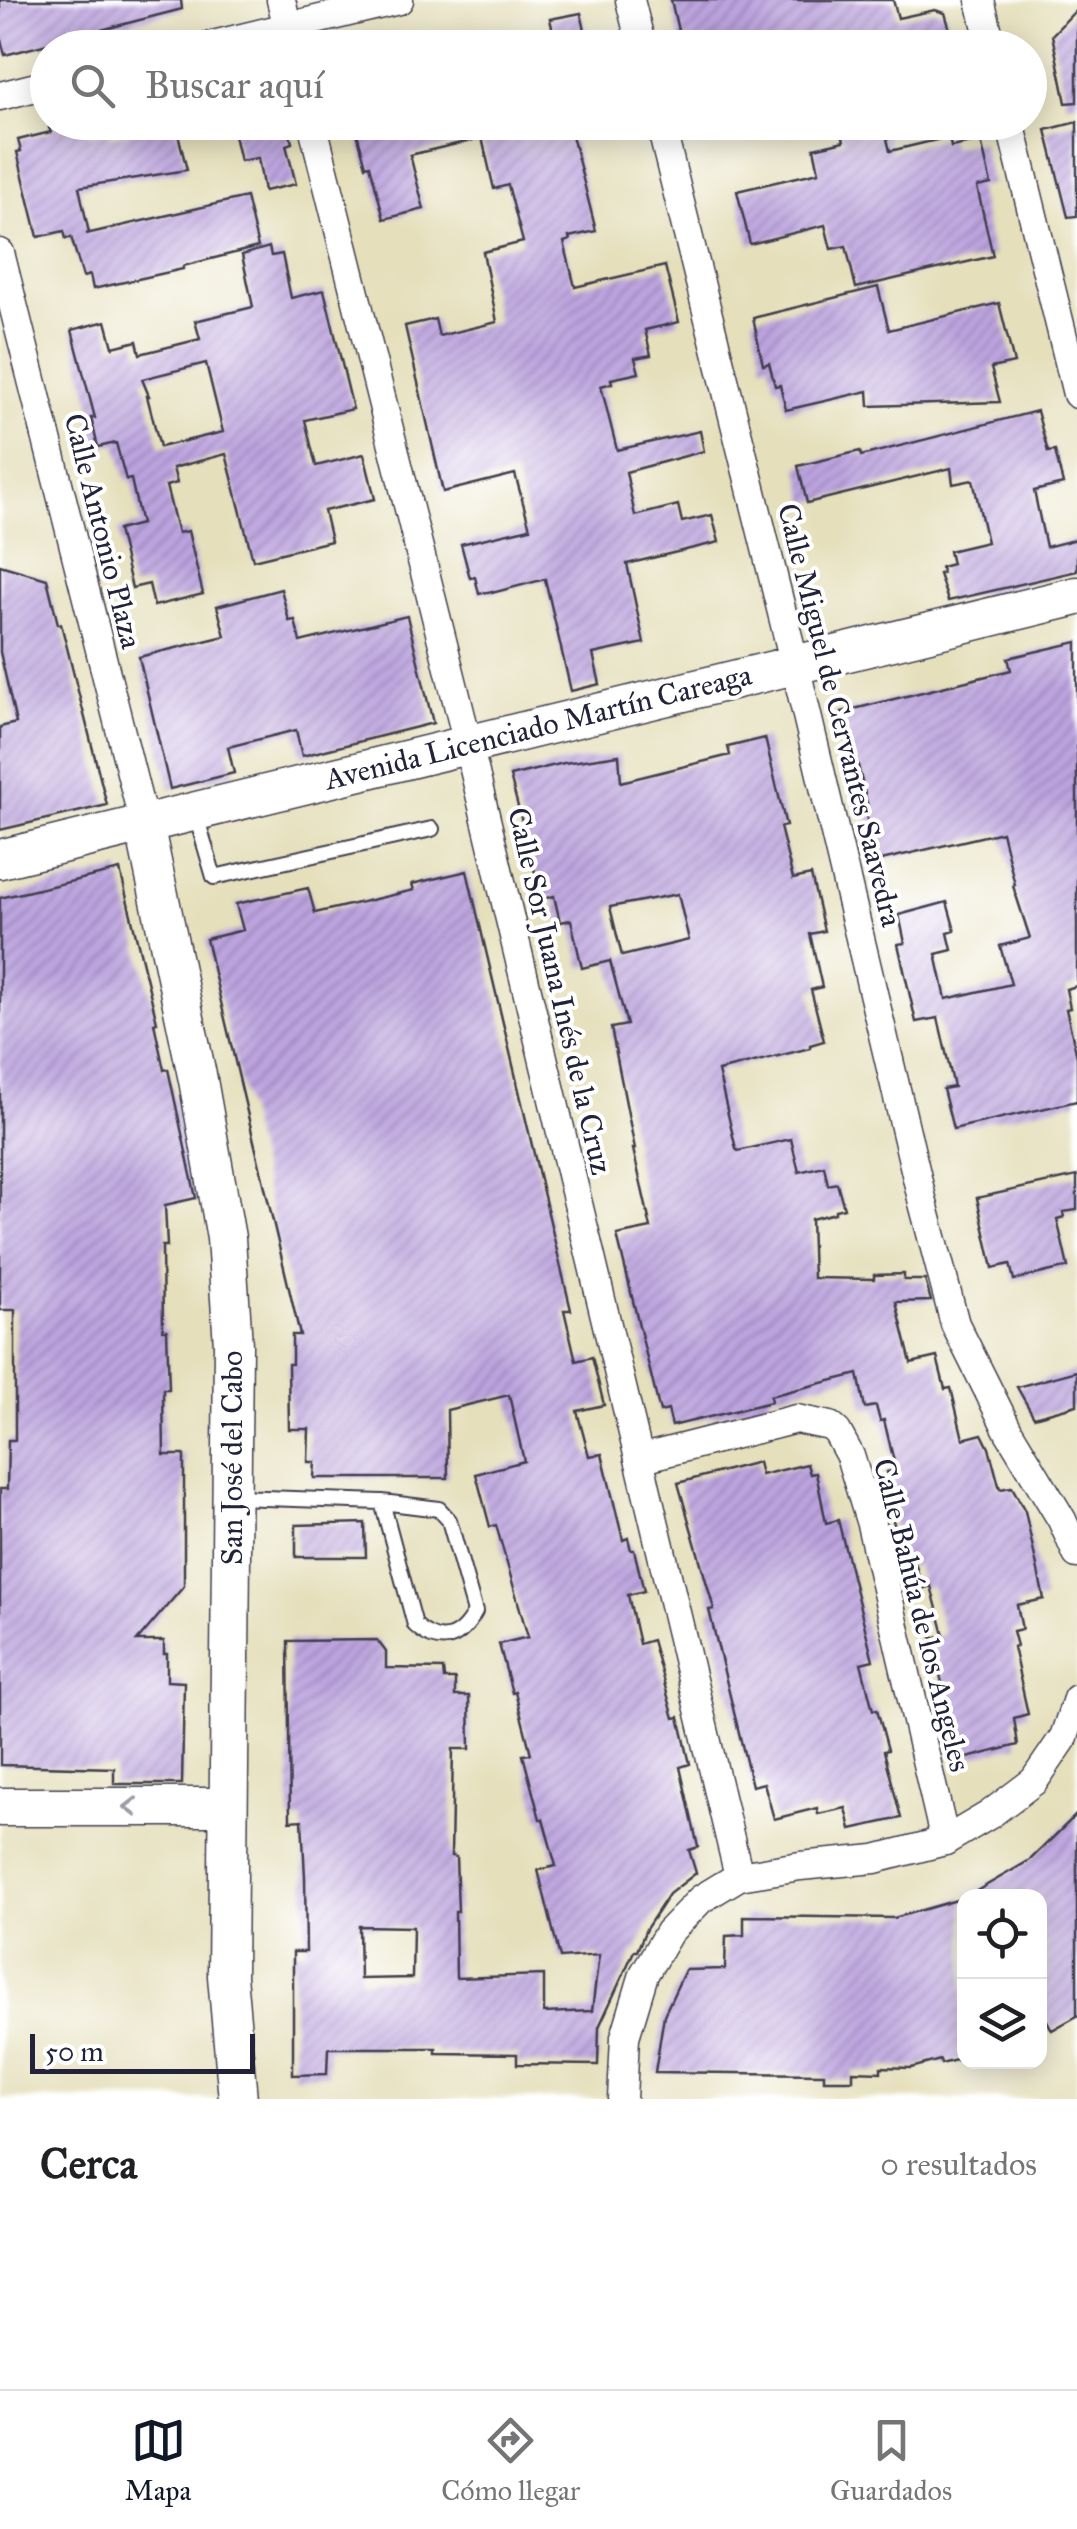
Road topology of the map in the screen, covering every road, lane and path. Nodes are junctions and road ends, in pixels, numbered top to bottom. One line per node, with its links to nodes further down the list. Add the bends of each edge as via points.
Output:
1 (399, 0): 4 (street)
2 (630, 0): 5 (street)
3 (980, 0): 6 (street)
4 (288, 25)
5 (638, 30)
6 (988, 30)
7 (30, 88): 8 (street)
8 (0, 96)
9 (317, 140): 16 (street, Calle Sor Juana Inés de la Cruz)
10 (664, 140): 15 (street, Calle Miguel de Cervantes Saavedra)
11 (1014, 140): 13 (street)
12 (0, 253): 18 (street, Calle Antonio Plaza)
13 (1077, 394)
14 (1077, 596): 15 (street, Avenida Licenciado Martín Careaga)
15 (795, 665): 16 (street, Avenida Licenciado Martín Careaga); 24 (street, Calle Miguel de Cervantes Saavedra, via 955,1324)
16 (468, 744): 17 (street, Avenida Licenciado Martín Careaga); 21 (street, Calle Sor Juana Inés de la Cruz)
17 (195, 811): 18 (street, Avenida Licenciado Martín Careaga); 19 (lane, via 214,876)
18 (144, 824): 20 (street, Avenida Licenciado Martín Careaga); 22 (street, San José del Cabo, via 226,1238)
19 (432, 829)
20 (0, 859)
21 (639, 1459): 28 (street, Calle Bahúa de los Angeles, via 796,1419 837,1432 871,1524); 29 (street, Calle Sor Juana Inés de la Cruz)
22 (232, 1497): 23 (lane); 26 (street, San José del Cabo)
23 (382, 1502): 23 (lane, via 439,1509 449,1520 475,1612 466,1630 440,1638 415,1625)
24 (1077, 1554)
25 (1077, 1699): 28 (street, via 1064,1736 1034,1782)
26 (228, 1806): 27 (street, one-way to 27); 30 (street, San José del Cabo, via 228,1976)
27 (0, 1807)
28 (945, 1841): 29 (street, via 875,1859)
29 (739, 1876): 31 (street, via 701,1899 669,1932 644,1974 625,2036)
30 (238, 2099)
31 (622, 2099)

